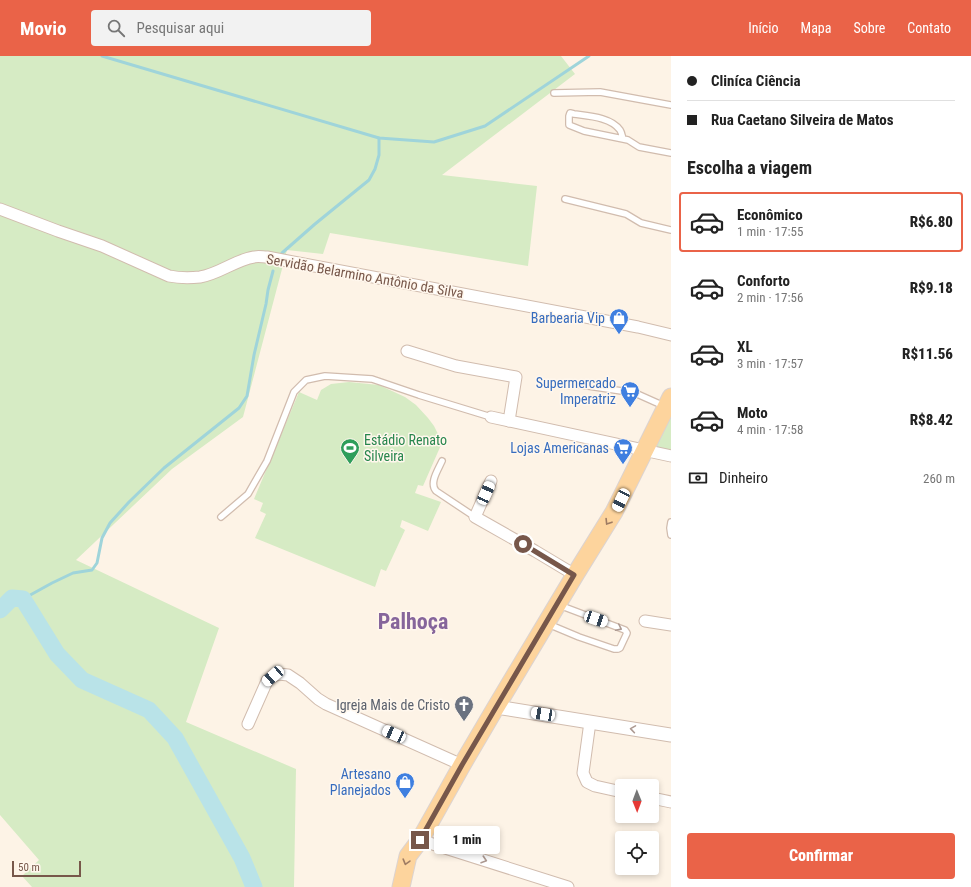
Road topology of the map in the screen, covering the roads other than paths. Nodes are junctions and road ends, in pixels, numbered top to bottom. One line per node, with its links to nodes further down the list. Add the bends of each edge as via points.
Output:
1 (554, 93): 2 (lane, via 600,92)
2 (671, 105)
3 (623, 139): 3 (lane, via 569,126 568,116 570,113 611,122 621,132); 4 (lane, via 639,147)
4 (671, 153)
5 (566, 199): 7 (lane, via 626,214 641,223)
6 (0, 209): 8 (street, Servidão Belarmino Antônio da Silva, via 102,246 178,278 201,277 234,263 267,256)
7 (671, 230)
8 (671, 335)
9 (407, 350): 13 (street, via 456,366 516,377)
10 (575, 384): 11 (lane, via 635,393)
11 (669, 402): 14 (main road)
12 (491, 417): 13 (street); 18 (lane, via 372,379 324,376 306,380 294,392 267,460 248,494)
13 (509, 421): 14 (street)
14 (645, 450): 15 (street); 22 (main road, one-way to 22, via 614,512)
15 (671, 456)
16 (442, 461): 19 (lane, via 433,487)
17 (491, 481): 19 (street)
18 (221, 517)
19 (475, 517): 22 (street)
20 (671, 522): 21 (lane)
21 (671, 535)
22 (574, 575): 23 (main road)
23 (557, 604): 25 (main road); 25 (lane, one-way to 25, via 625,630 627,633 620,648 614,649)
24 (645, 621): 26 (street)
25 (546, 623): 27 (main road)
26 (671, 625)
27 (496, 707): 28 (street); 31 (main road)
28 (590, 722): 30 (street, one-way to 28); 32 (street, via 583,773 587,782)
29 (248, 724): 31 (street, via 267,681 279,674 288,675 326,704)
30 (671, 735)
31 (462, 765): 35 (main road)
32 (615, 790)
33 (659, 799): 34 (street)
34 (671, 802)
35 (420, 840): 36 (main road, one-way to 36, via 408,856); 37 (street, one-way to 37)
36 (401, 887)
37 (568, 887)

